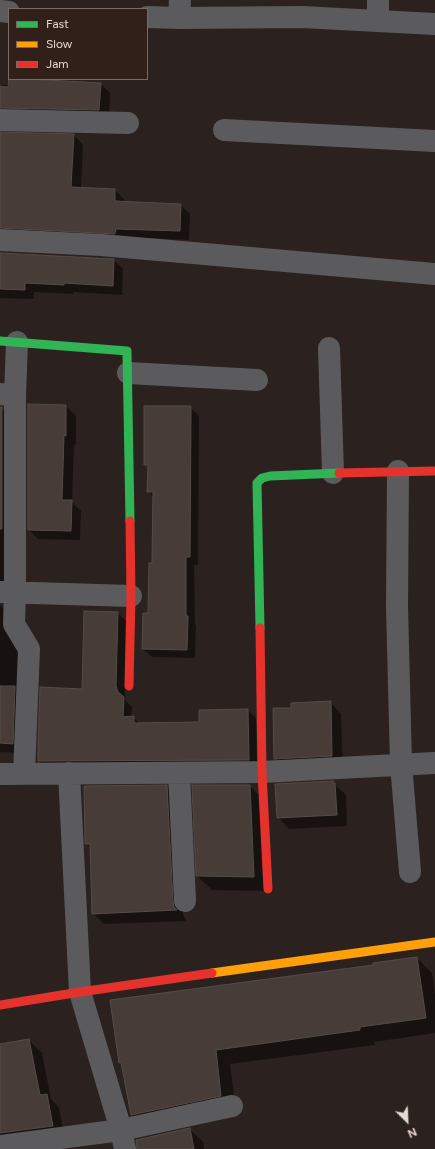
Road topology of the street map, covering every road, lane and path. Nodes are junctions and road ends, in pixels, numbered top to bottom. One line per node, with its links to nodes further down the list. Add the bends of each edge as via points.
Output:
1 (179, 9): 2 (street); 4 (street)
2 (302, 9): 3 (street)
3 (378, 10): 5 (street)
4 (148, 17)
5 (435, 24)
6 (0, 120): 7 (street)
7 (128, 123)
8 (224, 130): 9 (street)
9 (435, 141)
10 (0, 240): 11 (street, via 101,245)
11 (435, 274)
12 (9, 341): 14 (street, via 127,351); 16 (street)
13 (329, 348): 19 (street)
14 (128, 373): 15 (street); 21 (street)
15 (257, 380)
16 (7, 395): 20 (street)
17 (398, 471): 18 (street); 19 (street); 24 (street, via 397,607)
18 (435, 471)
19 (333, 473): 25 (street, via 270,476 262,478 257,483)
20 (7, 592): 21 (street); 29 (street, via 14,624 29,649)
21 (131, 596): 22 (street)
22 (129, 686)
23 (435, 763): 24 (street)
24 (401, 764): 25 (street); 30 (street)
25 (262, 772): 27 (street); 31 (street)
26 (69, 773): 27 (street); 29 (street); 34 (street)
27 (179, 773): 32 (street)
28 (0, 774): 29 (street)
29 (24, 774)
30 (410, 872)
31 (268, 889)
32 (185, 901)
33 (435, 942): 34 (street)
34 (80, 992): 35 (street); 37 (street)
35 (0, 1005)
36 (232, 1106): 37 (street)
37 (123, 1140): 38 (street)
38 (0, 1146)

